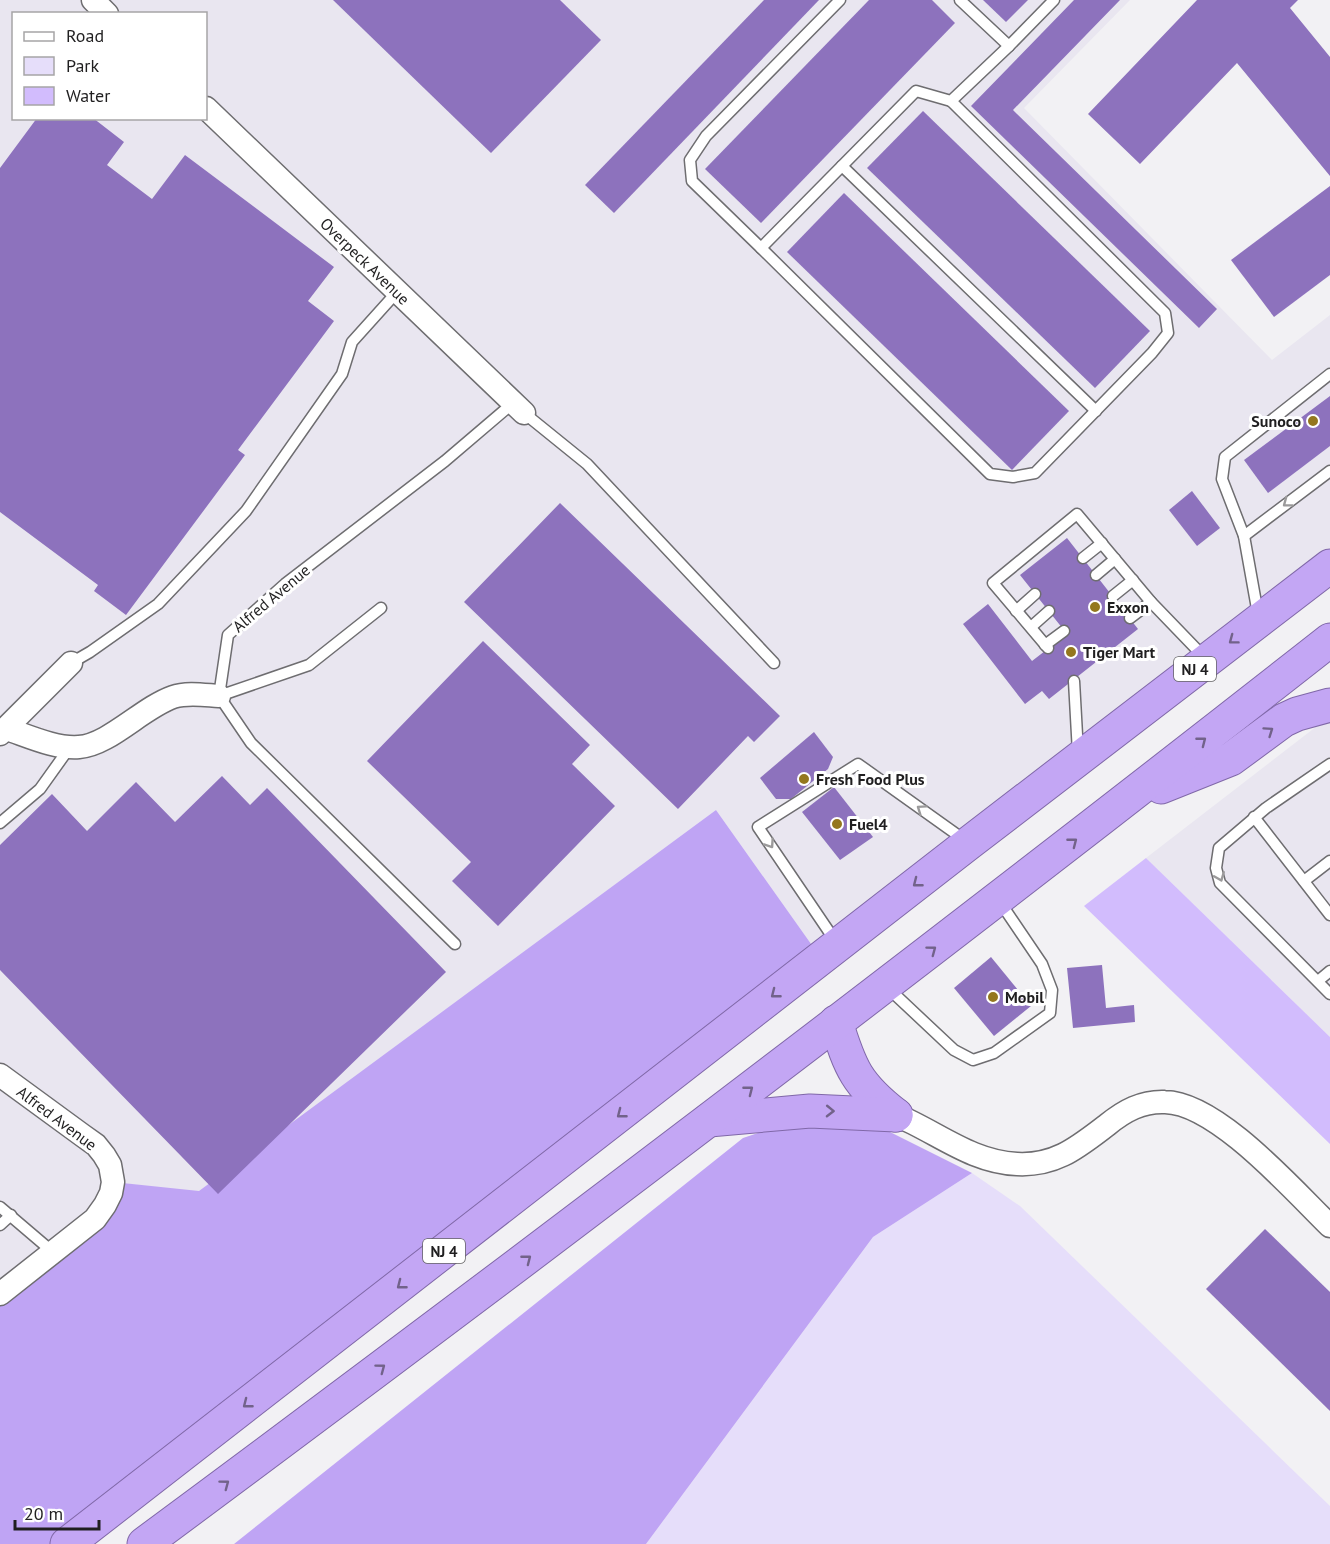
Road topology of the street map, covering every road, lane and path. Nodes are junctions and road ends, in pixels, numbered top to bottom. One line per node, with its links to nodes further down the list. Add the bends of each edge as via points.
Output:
1 (93, 0): 5 (street)
2 (840, 0): 10 (lane, via 706,136 690,160 692,181)
3 (960, 0): 6 (lane)
4 (1054, 0): 6 (lane)
5 (105, 12)
6 (1009, 46): 7 (lane)
7 (951, 100): 9 (lane, via 916,91); 14 (lane, via 1165,313 1168,333)
8 (207, 109): 11 (street, Overpeck Avenue)
9 (842, 166): 10 (lane); 14 (lane)
10 (761, 248): 14 (lane, via 990,474 1013,477 1035,473)
11 (397, 292): 13 (street, Overpeck Avenue); 35 (lane, via 352,342 342,374 246,511 158,604)
12 (1330, 374): 16 (lane, via 1225,457 1222,479)
13 (518, 408): 36 (lane, via 587,464); 38 (lane, Alfred Avenue, via 285,584 228,635)
14 (1096, 411)
15 (1330, 471): 16 (lane, one-way to 16)
16 (1244, 536): 30 (lane)
17 (1102, 543): 18 (lane); 19 (lane); 27 (lane, via 1077,514 993,583)
18 (1083, 558)
19 (1115, 559): 21 (lane); 22 (lane)
20 (1330, 566): 30 (highway, NJ 4)
21 (1096, 575)
22 (1133, 580): 24 (lane); 25 (lane)
23 (1035, 594): 27 (lane)
24 (1113, 596)
25 (1151, 602): 29 (lane); 34 (lane)
26 (381, 608): 38 (lane, via 309,665)
27 (1017, 611): 31 (lane)
28 (1049, 611): 31 (lane)
29 (1130, 618)
30 (1260, 620): 34 (highway, NJ 4, one-way to 34)
31 (1030, 627): 32 (lane, via 1047,647)
32 (1064, 630)
33 (1330, 640): 44 (highway, one-way to 33)
34 (1207, 660): 43 (highway, NJ 4)
35 (71, 663): 40 (street)
36 (774, 663)
37 (1074, 681): 43 (lane)
38 (219, 696): 41 (street, via 176,696 103,739); 52 (lane, via 250,743)
39 (1330, 705): 44 (highway, one-way to 39, via 1230,759 1284,720)
40 (3, 732): 41 (street)
41 (70, 747): 46 (lane, via 40,789)
42 (1330, 764): 45 (lane)
43 (1070, 765): 47 (highway, NJ 4)
44 (1114, 810): 50 (highway, one-way to 44)
45 (1254, 817): 49 (lane); 55 (lane, one-way to 55, via 1219,848 1216,868 1220,883)
46 (0, 823)
47 (969, 843): 53 (highway, NJ 4, one-way to 53); 53 (lane, one-way to 53, via 858,764 758,827)
48 (1330, 861): 49 (lane)
49 (1304, 881): 51 (lane)
50 (998, 899): 56 (highway, one-way to 50); 56 (lane, via 1042,964 1052,990 1050,1012 994,1053 974,1060 954,1050)
51 (1330, 915)
52 (455, 944)
53 (838, 945): 68 (highway, NJ 4, one-way to 68)
54 (1330, 972): 55 (lane)
55 (1318, 981): 57 (lane)
56 (885, 986): 58 (highway)
57 (1330, 994)
58 (837, 1022): 60 (highway, via 855,1074); 61 (highway, one-way to 58)
59 (0, 1075): 66 (street, Alfred Avenue, via 96,1145 110,1165 113,1182 105,1205 95,1219)
60 (896, 1115): 61 (highway, one-way to 60, via 810,1111); 65 (street, via 978,1157 1028,1164 1062,1157 1135,1106 1181,1104 1236,1136)
61 (709, 1120): 69 (highway, one-way to 61)
62 (0, 1207): 63 (lane)
63 (10, 1215): 64 (lane); 66 (lane)
64 (0, 1225)
65 (1330, 1226)
66 (54, 1254): 67 (street, Alfred Avenue)
67 (0, 1294)
68 (67, 1544)
69 (144, 1544)

